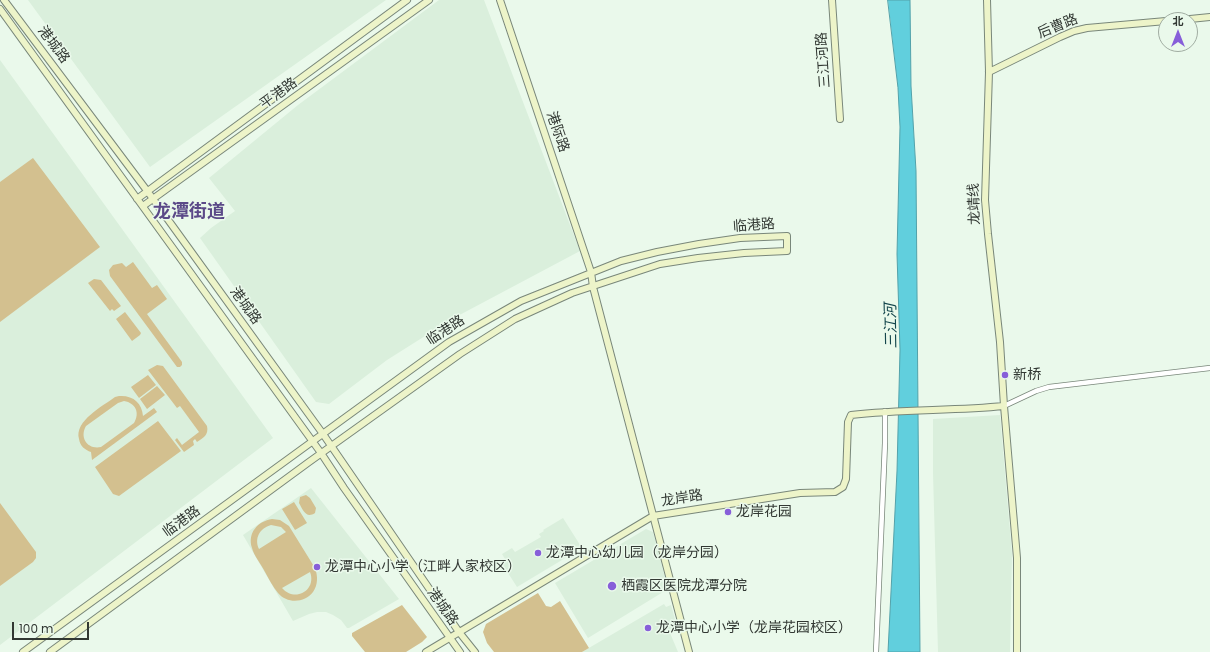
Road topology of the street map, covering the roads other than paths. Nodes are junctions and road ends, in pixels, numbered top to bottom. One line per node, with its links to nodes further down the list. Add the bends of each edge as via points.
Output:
1 (4, 0): 13 (main road, 港城路)
2 (407, 0): 13 (main road, 平港路)
3 (429, 0): 15 (main road, 平港路)
4 (500, 0): 17 (main road, 港际路)
5 (832, 0): 12 (main road, 三江河路)
6 (987, 0): 11 (main road, 龙靖线)
7 (0, 10): 14 (main road, 港城路)
8 (1210, 18): 9 (main road)
9 (1198, 19)
10 (1158, 22): 11 (main road, 后曹路, via 1074,31)
11 (989, 72): 20 (main road, 龙靖线, via 985,200)
12 (840, 119)
13 (148, 192): 14 (main road, 平港路); 15 (main road, 港城路)
14 (137, 198): 16 (main road, 港城路)
15 (153, 200): 16 (main road, 平港路); 22 (main road, 港城路)
16 (143, 206): 23 (main road, 港城路)
17 (591, 272): 18 (main road, 港际路); 18 (main road, 临港路, via 657,252 740,238 787,236 787,251 713,256 660,264); 22 (main road, 临港路, via 521,300 449,342)
18 (593, 286): 24 (main road, 临港路, via 515,319 460,354); 26 (main road, 港际路)
19 (1210, 368): 20 (street, via 1049,387)
20 (1004, 406): 21 (main road, via 966,410); 36 (main road, 龙靖线, via 1017,558)
21 (885, 411): 26 (main road, 龙岸路, via 851,415 848,422 846,479 843,487 835,492 800,493); 35 (street)
22 (323, 434): 23 (main road, 临港路); 24 (main road, 港城路)
23 (312, 442): 25 (main road, 港城路); 29 (main road, 临港路)
24 (331, 446): 25 (main road, 临港路); 27 (main road, 港城路)
25 (321, 453): 28 (main road, 港城路); 30 (main road, 临港路)
26 (653, 516): 27 (main road, 龙岸路); 34 (main road, 港际路)
27 (459, 632): 28 (main road, 龙岸路); 33 (main road, 港城路)
28 (449, 638): 31 (main road, 龙岸路); 32 (main road, 港城路)
29 (23, 652)
30 (50, 652)
31 (426, 652)
32 (460, 652)
33 (475, 652)
34 (689, 652)
35 (876, 652)
36 (1017, 652)

